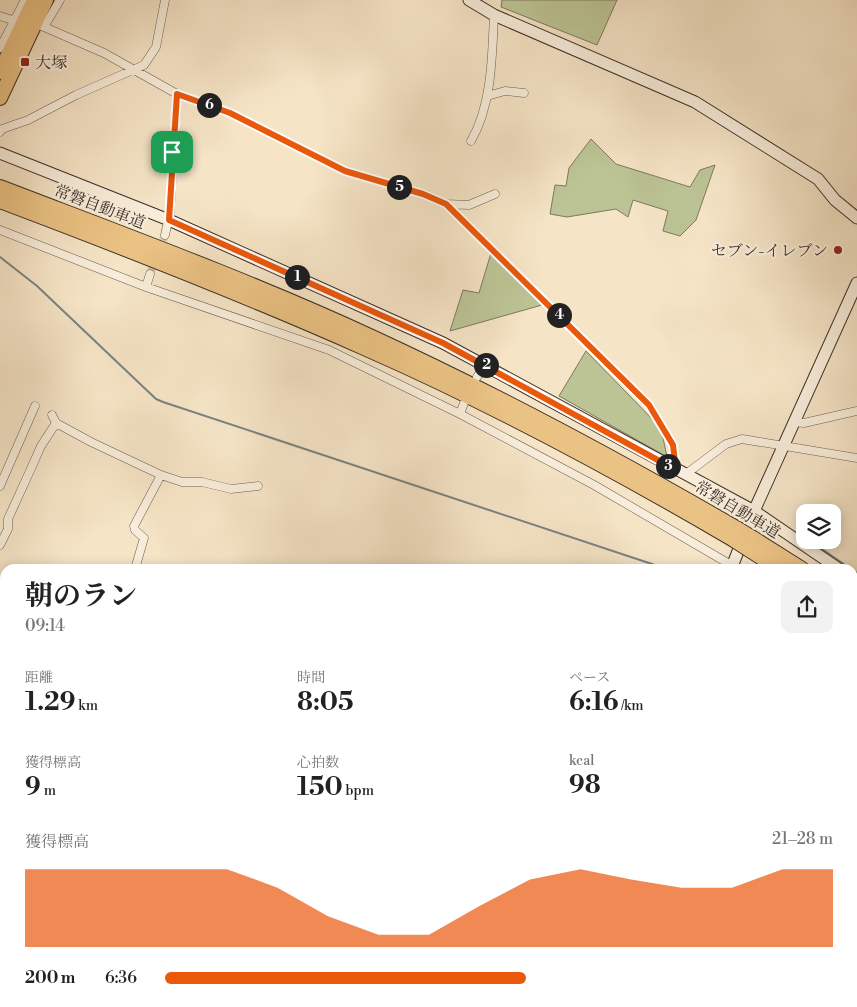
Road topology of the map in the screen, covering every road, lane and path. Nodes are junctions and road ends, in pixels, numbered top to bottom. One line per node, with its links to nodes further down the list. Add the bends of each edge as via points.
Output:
1 (25, 0): 9 (street)
2 (34, 0): 9 (highway)
3 (46, 0): 9 (highway)
4 (60, 0): 9 (street)
5 (165, 0): 11 (street, via 156,47)
6 (469, 0): 7 (street)
7 (494, 15): 15 (street); 24 (street, via 695,102 818,179 834,200)
8 (0, 16): 9 (street)
9 (29, 23): 10 (street); 11 (street); 12 (highway); 16 (highway)
10 (0, 48)
11 (137, 70): 13 (street); 17 (street)
12 (0, 72)
13 (177, 94): 23 (street, via 230,113 345,171); 25 (street)
14 (524, 94): 15 (street, via 505,92)
15 (487, 96): 18 (street, via 481,121)
16 (0, 98)
17 (0, 132)
18 (471, 141)
19 (0, 153): 25 (street)
20 (0, 187): 48 (highway, 常磐自動車道, via 152,245 370,336 545,421)
21 (495, 194): 23 (street, via 470,206)
22 (0, 201): 48 (highway, 常磐自動車道, via 157,261 364,347 541,432)
23 (446, 204): 42 (street, via 649,405 673,445)
24 (857, 218)
25 (169, 220): 27 (street); 31 (street)
26 (0, 230): 30 (street)
27 (165, 235)
28 (150, 274): 30 (street)
29 (857, 285): 38 (street)
30 (146, 287): 36 (street, via 329,350)
31 (485, 364): 32 (street); 42 (street)
32 (477, 377)
33 (464, 403): 36 (street)
34 (35, 406): 44 (street)
35 (857, 411): 38 (street, via 804,424)
36 (460, 414): 52 (street)
37 (52, 415): 39 (street)
38 (795, 422): 40 (street)
39 (56, 423): 43 (street, via 106,451); 50 (street, via 33,464)
40 (784, 446): 41 (street); 42 (street, via 742,439 726,444); 47 (street)
41 (857, 458)
42 (681, 472): 47 (street)
43 (161, 475): 46 (street, via 182,482 231,488); 51 (street, via 134,526 144,538)
44 (2, 476): 45 (street)
45 (0, 486)
46 (258, 486)
47 (754, 511): 53 (street); 56 (street)
48 (736, 534): 49 (highway, 常磐自動車道, bridge)
49 (750, 543): 54 (highway, 常磐自動車道); 55 (highway, 常磐自動車道)
50 (0, 545)
51 (136, 564)
52 (729, 564)
53 (735, 564)
54 (773, 564)
55 (792, 564)
56 (832, 564)

